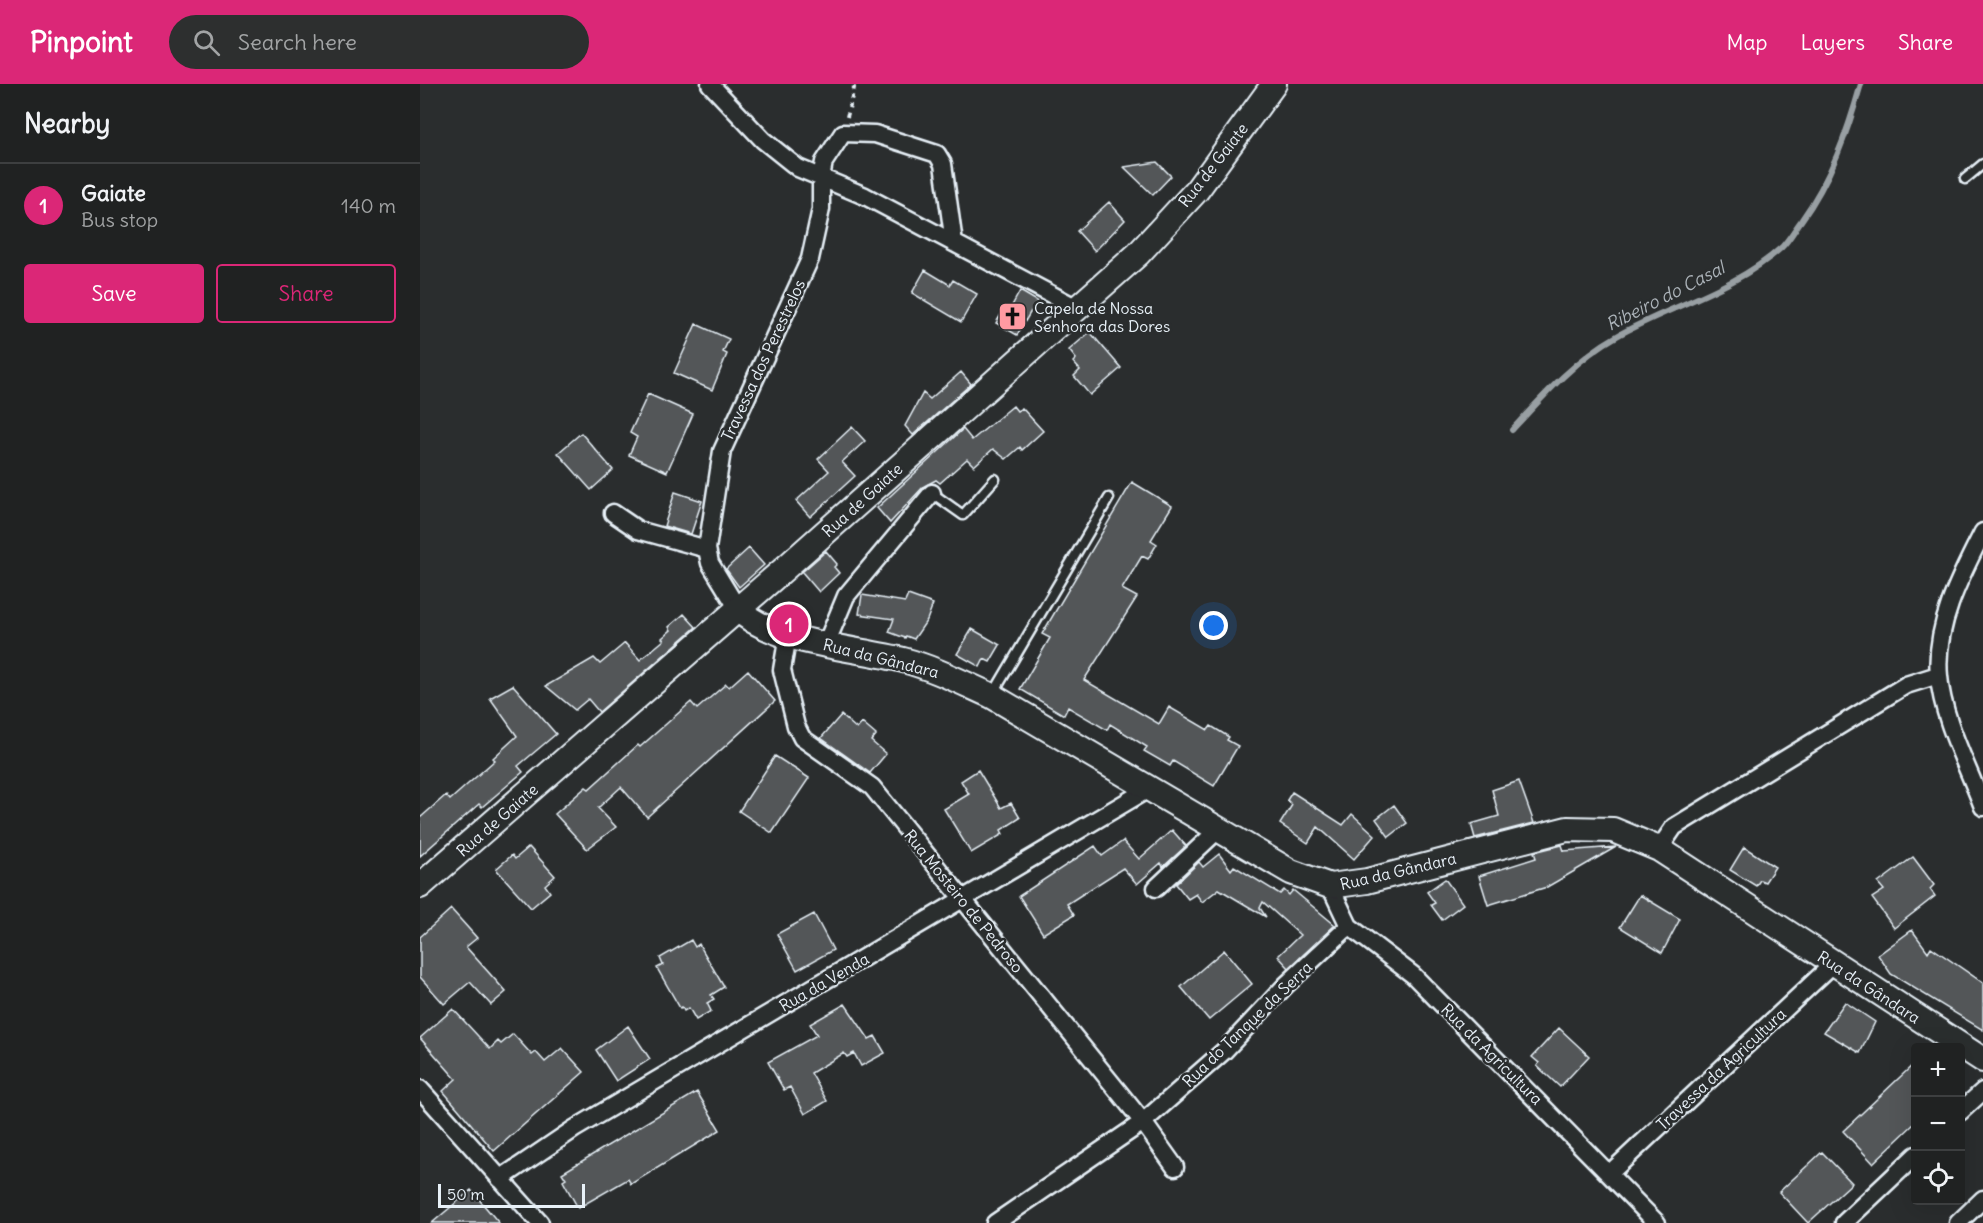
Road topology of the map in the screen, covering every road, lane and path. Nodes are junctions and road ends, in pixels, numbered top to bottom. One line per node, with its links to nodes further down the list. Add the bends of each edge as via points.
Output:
1 (710, 84): 6 (street, via 763,140 798,168)
2 (853, 84): 4 (path)
3 (1274, 84): 9 (main road, Rua de Gaiate, via 1197,190 1138,254)
4 (843, 133): 6 (street, via 824,162); 8 (street, via 875,134 937,154 943,164)
5 (1983, 164): 7 (lane)
6 (821, 177): 8 (street); 15 (street, Travessa dos Perestrelos, via 821,209 810,259 722,451)
7 (1965, 179)
8 (954, 243): 9 (street)
9 (1077, 308): 16 (main road, Rua de Gaiate)
10 (995, 479): 11 (lane, via 963,515)
11 (932, 493): 18 (street, via 846,596)
12 (1110, 498): 20 (lane)
13 (613, 513): 15 (street, via 638,530)
14 (1983, 532): 19 (street, via 1960,579 1941,638)
15 (706, 549): 16 (street, via 710,563)
16 (738, 609): 17 (main road, Rua da Gândara, via 764,628); 25 (main road, Rua de Gaiate)
17 (788, 635): 18 (main road, Rua da Gândara); 28 (street, Rua Mosteiro de Pedroso, via 782,670 802,738 872,787)
18 (826, 644): 20 (main road, Rua da Gândara, via 903,660)
19 (1938, 675): 22 (street, via 1943,701); 24 (street, via 1906,685 1674,827)
20 (992, 696): 21 (main road, Rua da Gândara)
21 (1150, 788): 23 (main road, Rua da Gândara); 28 (street, Rua da Venda)
22 (1983, 807)
23 (1220, 828): 26 (main road, Rua da Gândara, via 1291,872); 27 (street)
24 (1659, 849): 26 (main road, Rua da Gândara, via 1613,830 1567,829 1367,881); 30 (main road, Rua da Gândara)
25 (420, 886)
26 (1330, 886): 29 (street, Rua da Agricultura)
27 (1156, 888)
28 (963, 901): 35 (street, Rua Mosteiro de Pedroso); 39 (street, Rua da Venda, via 574,1129)
29 (1349, 926): 35 (street, Rua do Tanque da Serra, via 1224,1051); 38 (street, Rua da Agricultura, via 1413,975)
30 (1833, 964): 31 (main road, Rua da Gândara); 38 (street, Travessa da Agricultura)
31 (1983, 1060)
32 (420, 1089): 39 (street)
33 (1983, 1091): 34 (street)
34 (1965, 1107)
35 (1143, 1122): 37 (street, Rua Mosteiro de Pedroso); 42 (street, Rua do Tanque da Serra)
36 (1911, 1160): 44 (street)
37 (1175, 1167)
38 (1610, 1173): 43 (street, Rua da Agricultura)
39 (500, 1179): 41 (street)
40 (1983, 1199): 45 (street)
41 (540, 1223)
42 (995, 1223)
43 (1658, 1223)
44 (1844, 1223)
45 (1958, 1223)

